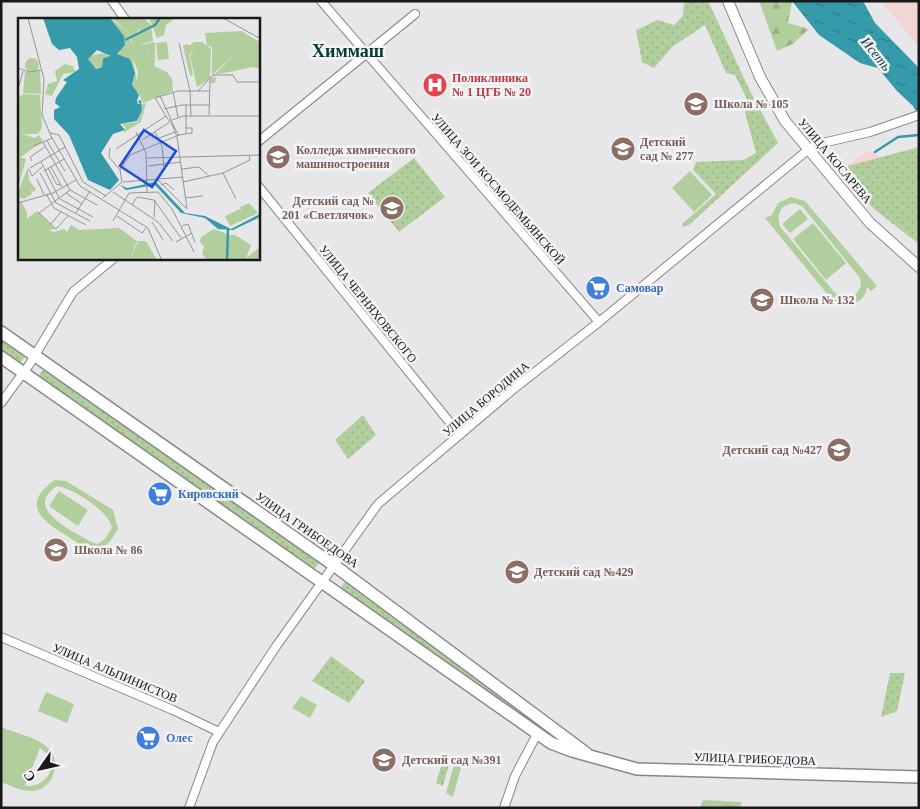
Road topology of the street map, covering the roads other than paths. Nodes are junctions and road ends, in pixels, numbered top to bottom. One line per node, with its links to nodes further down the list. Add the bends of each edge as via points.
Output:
1 (112, 1): 5 (street)
2 (321, 1): 6 (street, УЛИЦА ЗОИ КОСМОДЕМЬЯНСКОЙ)
3 (728, 1): 9 (street, УЛИЦА КОСАРЕВА, via 773,103)
4 (415, 14): 6 (street)
5 (124, 18)
6 (367, 54): 8 (street); 13 (street, УЛИЦА ЗОИ КОСМОДЕМЬЯНСКОЙ)
7 (919, 116): 9 (street, УЛИЦА БОРОДИНА)
8 (260, 140)
9 (809, 149): 12 (street, УЛИЦА КОСАРЕВА, via 870,223); 13 (street, УЛИЦА БОРОДИНА)
10 (260, 188): 19 (street, УЛИЦА ЧЕРНЯХОВСКОГО)
11 (112, 260): 15 (street, via 73,292)
12 (919, 267)
13 (599, 322): 19 (street, УЛИЦА БОРОДИНА)
14 (1, 332): 15 (main road, УЛИЦА ГРИБОЕДОВА)
15 (35, 356): 17 (street); 20 (main road, УЛИЦА ГРИБОЕДОВА)
16 (1, 357): 17 (main road, УЛИЦА ГРИБОЕДОВА)
17 (24, 374): 18 (street); 21 (main road, УЛИЦА ГРИБОЕДОВА)
18 (1, 403)
19 (460, 435): 20 (street, УЛИЦА БОРОДИНА, via 378,504)
20 (335, 566): 21 (street, УЛИЦА БОРОДИНА); 25 (main road, УЛИЦА ГРИБОЕДОВА)
21 (323, 584): 23 (street, УЛИЦА БОРОДИНА, via 277,645); 24 (main road, УЛИЦА ГРИБОЕДОВА)
22 (1, 637): 23 (street, УЛИЦА АЛЬПИНИСТОВ)
23 (219, 732): 27 (street, УЛИЦА БОРОДИНА)
24 (537, 734): 25 (main road, УЛИЦА ГРИБОЕДОВА, via 551,743); 28 (street, via 515,776)
25 (592, 757): 26 (main road, УЛИЦА ГРИБОЕДОВА, via 637,769)
26 (919, 777)
27 (188, 808)
28 (504, 808)

